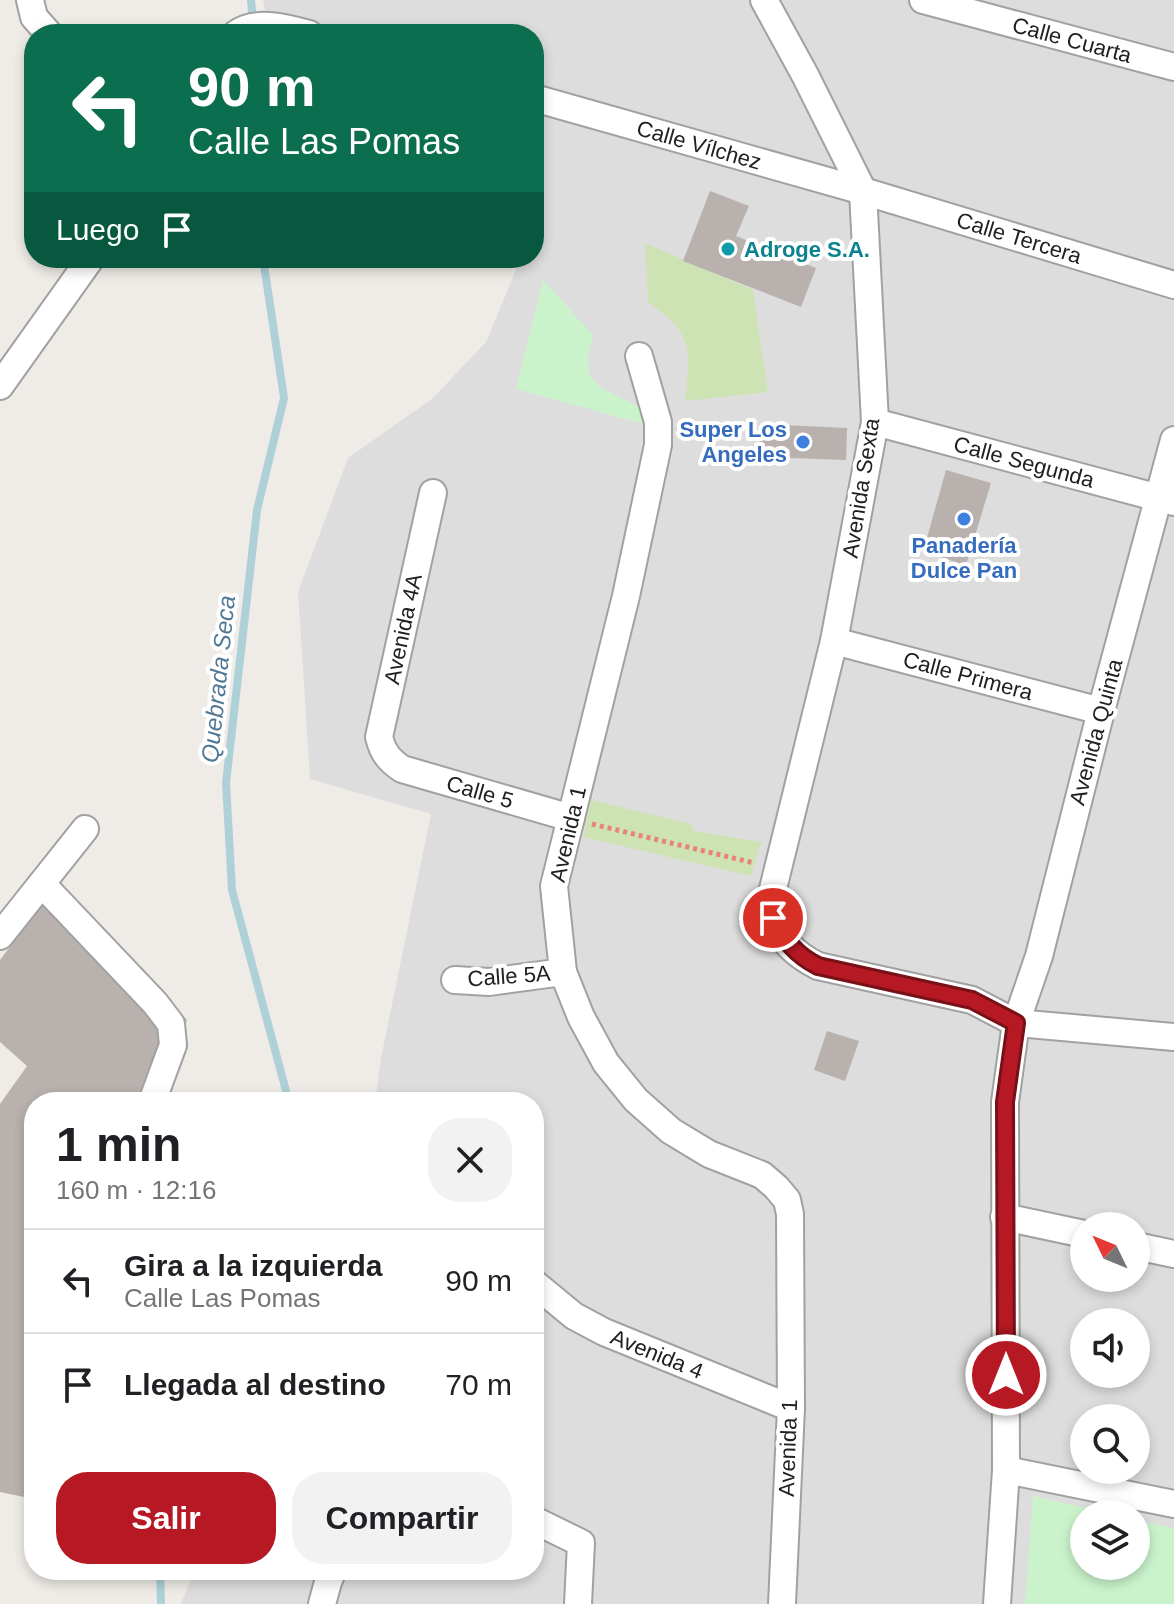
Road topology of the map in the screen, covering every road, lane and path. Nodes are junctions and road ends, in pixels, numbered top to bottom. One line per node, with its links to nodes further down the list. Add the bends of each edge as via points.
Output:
1 (30, 0): 4 (street)
2 (764, 0): 7 (street, Avenida Sexta)
3 (923, 0): 5 (street, Calle Cuarta)
4 (40, 24)
5 (1174, 67)
6 (544, 101): 7 (street, Calle Vílchez)
7 (863, 191): 9 (street, Calle Tercera); 12 (street, Avenida Sexta)
8 (84, 268): 11 (street)
9 (1174, 285)
10 (639, 356): 19 (street, Avenida 1, via 658,422 658,445)
11 (0, 386)
12 (875, 422): 15 (street, Calle Segunda); 16 (street, Avenida Sexta)
13 (1174, 440): 15 (street, Avenida Quinta)
14 (433, 493): 18 (street, Avenida 4A, via 379,737)
15 (1166, 500): 17 (street, Avenida Quinta)
16 (834, 641): 17 (street, Calle Primera); 21 (street, Avenida Sexta)
17 (1101, 711): 26 (street, Avenida Quinta, via 1039,956)
18 (391, 762): 19 (street, Calle 5)
19 (571, 818): 21 (path); 24 (street, Avenida 1, via 554,886)
20 (85, 829): 22 (street)
21 (778, 869): 26 (street, Avenida Sexta, via 771,897 773,918 784,940 803,959 972,1000)
22 (42, 884): 23 (street); 28 (street, via 171,1024 173,1045)
23 (0, 936)
24 (563, 972): 25 (street, Calle 5A, via 489,982); 34 (street, Avenida 1, via 606,1063 636,1100 671,1131 709,1154 762,1175 787,1200)
25 (455, 980)
26 (1016, 1023): 27 (street); 29 (street, Avenida Quinta, via 1005,1102)
27 (1174, 1037)
28 (156, 1092)
29 (1004, 1217): 30 (street); 35 (street, Avenida Quinta)
30 (1070, 1231)
31 (1150, 1249): 32 (street)
32 (1174, 1254)
33 (544, 1291): 34 (street, Avenida 4, via 604,1332)
34 (791, 1408): 41 (street, Avenida 1)
35 (1006, 1470): 36 (street); 42 (street, Avenida Quinta)
36 (1174, 1504)
37 (544, 1525): 40 (street, via 581,1543)
38 (329, 1580): 39 (street)
39 (322, 1604)
40 (578, 1604)
41 (782, 1604)
42 (997, 1604)

